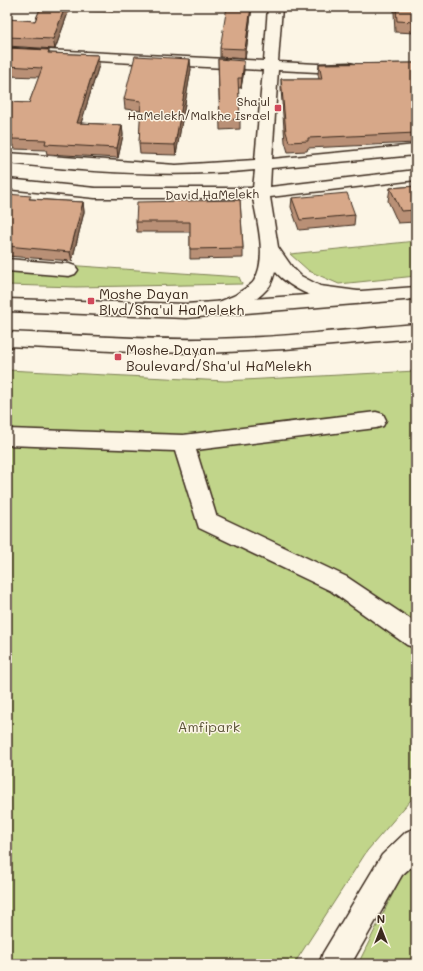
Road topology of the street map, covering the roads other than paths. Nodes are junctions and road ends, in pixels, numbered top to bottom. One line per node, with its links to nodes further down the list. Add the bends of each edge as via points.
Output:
1 (275, 7): 3 (street)
2 (7, 52): 3 (street)
3 (269, 65): 4 (street); 7 (street)
4 (364, 67)
5 (416, 150): 7 (street, David HaMelekh)
6 (7, 158): 7 (street, David HaMelekh, via 176,170)
7 (263, 164): 10 (street)
8 (416, 175): 10 (street, David HaMelekh)
9 (7, 184): 10 (street, David HaMelekh, via 95,192)
10 (261, 193): 11 (street)
11 (269, 247): 15 (street, via 285,271 301,285 329,294); 17 (street, via 269,262 259,287 238,302)
12 (7, 265): 13 (street)
13 (69, 270)
14 (416, 293): 15 (street)
15 (367, 298): 17 (street)
16 (7, 305): 17 (street, via 147,311)
17 (220, 309)
18 (416, 331): 19 (street, via 314,341 207,346)
19 (7, 339)
20 (376, 420): 22 (street)
21 (7, 437): 22 (street)
22 (183, 443): 23 (street, via 208,521 339,584)
23 (416, 637)
24 (416, 842): 25 (street, via 392,865)
25 (334, 964)

